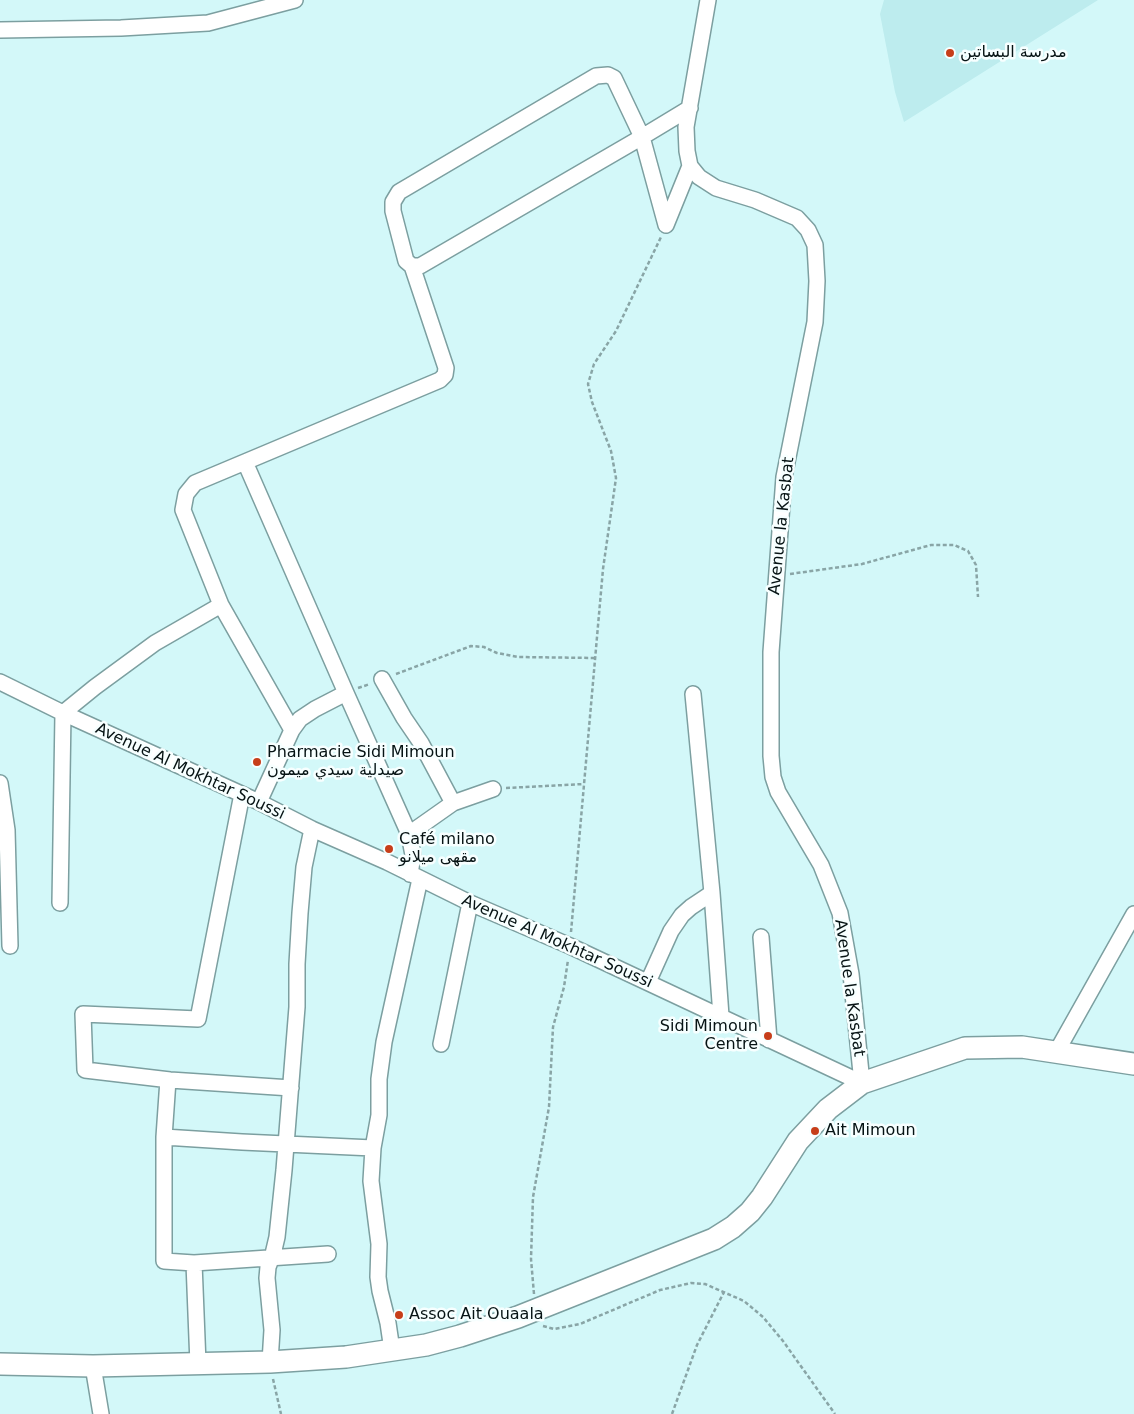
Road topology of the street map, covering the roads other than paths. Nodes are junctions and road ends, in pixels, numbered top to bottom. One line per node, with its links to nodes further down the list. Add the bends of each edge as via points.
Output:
1 (295, 0): 3 (street, via 208,23)
2 (708, 0): 4 (street)
3 (0, 30)
4 (690, 108): 5 (street); 6 (street, via 686,127)
5 (642, 136): 6 (street, via 666,225); 7 (street, via 420,266); 7 (street, via 614,78 596,76 398,192 393,210 406,261)
6 (690, 166): 39 (street, Avenue la Kasbat, via 698,177 716,188 796,218 808,230 815,245 815,322 784,477 771,652 770,737 773,777 821,865 840,913 851,974)
7 (412, 266): 8 (street, via 446,368 445,375 440,380)
8 (245, 462): 9 (street, via 195,483 186,494 182,510); 12 (street)
9 (221, 605): 14 (street, via 155,644); 15 (street)
10 (382, 679): 20 (street)
11 (0, 682): 14 (street, Avenue Al Mokhtar Soussi)
12 (346, 693): 15 (street, via 315,708); 22 (street)
13 (693, 694): 25 (street)
14 (63, 713): 18 (street, Avenue Al Mokhtar Soussi); 27 (street)
15 (292, 730): 19 (street)
16 (0, 788): 23 (street, via 8,830)
17 (492, 789): 20 (street)
18 (242, 794): 19 (street, Avenue Al Mokhtar Soussi); 38 (street, via 198,1019 83,1014 85,1070)
19 (260, 802): 21 (street, Avenue Al Mokhtar Soussi)
20 (453, 803): 22 (street)
21 (312, 830): 24 (street, Avenue Al Mokhtar Soussi); 40 (street, via 304,867 300,913)
22 (409, 834): 24 (street)
23 (4, 856): 28 (street)
24 (415, 876): 26 (street, Avenue Al Mokhtar Soussi); 43 (street, via 384,1042 379,1115)
25 (712, 893): 32 (street, via 691,907 676,923); 33 (street)
26 (470, 903): 32 (street, Avenue Al Mokhtar Soussi); 35 (street)
27 (60, 904)
28 (5, 906): 31 (street)
29 (1134, 914): 36 (street)
30 (761, 937): 34 (street)
31 (10, 946)
32 (648, 982): 33 (street, Avenue Al Mokhtar Soussi)
33 (720, 1016): 34 (street, Avenue Al Mokhtar Soussi)
34 (769, 1040): 39 (street, Avenue Al Mokhtar Soussi)
35 (441, 1044)
36 (1057, 1051): 37 (street); 39 (street, via 1022,1046 965,1048)
37 (1134, 1064)
38 (168, 1080): 40 (street); 41 (street)
39 (862, 1083): 47 (street, via 828,1109 798,1141 750,1212 714,1239 526,1314 460,1336)
40 (291, 1088): 42 (street)
41 (164, 1137): 42 (street); 46 (street, via 164,1261)
42 (286, 1144): 43 (street); 45 (street, via 277,1237)
43 (372, 1148): 47 (street, via 371,1181 379,1244 378,1276)
44 (328, 1254): 45 (street)
45 (271, 1258): 46 (street); 48 (street, via 267,1278 272,1330)
46 (194, 1262): 50 (street)
47 (392, 1350): 48 (street)
48 (270, 1362): 50 (street)
49 (0, 1364): 51 (street)
50 (198, 1364): 51 (street)
51 (93, 1366): 52 (street)
52 (101, 1414)

